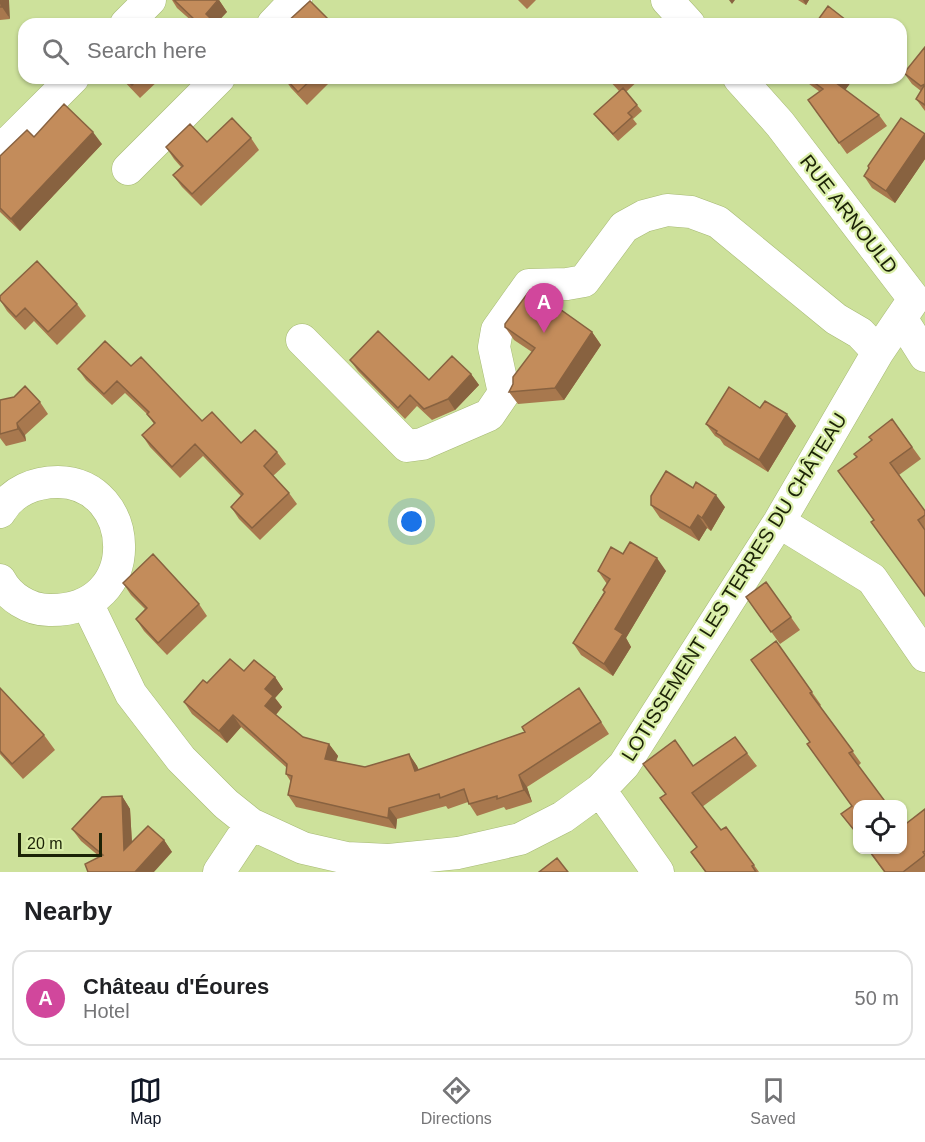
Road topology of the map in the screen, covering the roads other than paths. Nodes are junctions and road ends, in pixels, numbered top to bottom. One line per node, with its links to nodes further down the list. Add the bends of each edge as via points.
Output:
1 (150, 0): 4 (street)
2 (296, 0): 5 (street)
3 (667, 0): 6 (street)
4 (132, 18)
5 (279, 18)
6 (684, 18)
7 (66, 84): 10 (street)
8 (213, 84): 11 (street)
9 (744, 84): 12 (street, RUE ARNOULD, via 780,124)
10 (0, 151)
11 (128, 170)
12 (914, 299): 14 (street, LOTISSEMENT LES TERRES DU CHÂTEAU); 15 (street, RUE ARNOULD)
13 (302, 340): 14 (street, via 407,446 422,444 489,415 504,393 494,347 497,330 529,285 584,281 624,227 667,210 691,212 718,222 836,319 860,333)
14 (878, 352): 17 (street, LOTISSEMENT LES TERRES DU CHÂTEAU)
15 (925, 356)
16 (0, 512): 19 (street, via 22,490 44,482 67,482 88,490 105,505 116,525 120,548 116,570 104,589)
17 (779, 522): 20 (street, via 872,579); 21 (street, LOTISSEMENT LES TERRES DU CHÂTEAU, via 624,765)
18 (0, 580): 19 (street, via 21,603 42,610 66,611)
19 (87, 603): 22 (street, LOTISSEMENT LES TERRES DU CHÂTEAU, via 131,694 181,759)
20 (925, 657)
21 (600, 790): 23 (street, LOTISSEMENT LES TERRES DU CHÂTEAU, via 563,817 520,839); 25 (street)
22 (252, 824): 23 (street, LOTISSEMENT LES TERRES DU CHÂTEAU, via 303,848); 24 (street)
23 (389, 866)
24 (219, 872)
25 (657, 872)

